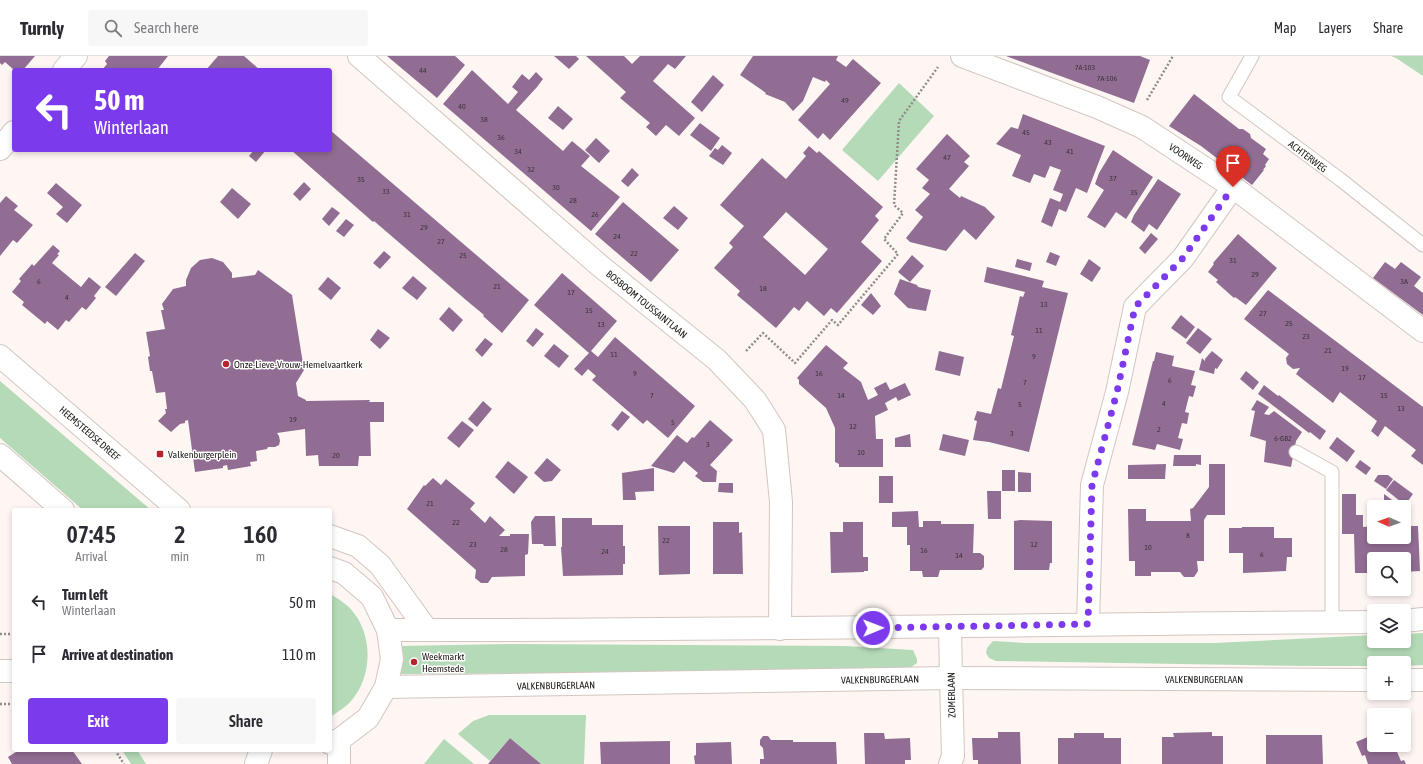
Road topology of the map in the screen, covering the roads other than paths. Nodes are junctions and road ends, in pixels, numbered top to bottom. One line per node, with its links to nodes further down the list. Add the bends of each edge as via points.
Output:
1 (76, 56): 5 (street)
2 (359, 56): 26 (street, BOSBOOM TOUSSAINTLAAN, via 599,265 717,360 755,400 774,430 781,502)
3 (1252, 56): 9 (lane, ACHTERWEG, via 1229,97)
4 (952, 59): 8 (street, VOORWEG, via 1097,107 1142,127)
5 (66, 68)
6 (12, 134): 7 (street)
7 (0, 149)
8 (1233, 187): 10 (street, VOORWEG); 24 (street, via 1183,258 1135,307 1117,392 1092,485)
9 (1423, 245)
10 (1423, 332)
11 (0, 356): 15 (street, HEEMSTEEDSE DREEF)
12 (1296, 452): 22 (lane, via 1332,472)
13 (0, 455): 14 (street)
14 (61, 508)
15 (177, 508)
16 (332, 537): 17 (street, via 358,546)
17 (380, 565): 19 (street); 28 (street)
18 (332, 569): 19 (street, via 344,573)
19 (360, 587): 27 (street, via 372,597)
20 (1423, 619): 21 (street)
21 (1411, 620)
22 (1332, 622): 23 (street); 24 (street)
23 (1367, 622)
24 (1088, 624): 25 (street)
25 (950, 626): 26 (street); 31 (street, ZOMERLAAN)
26 (780, 629): 28 (street)
27 (388, 630): 28 (street); 33 (street, via 392,659)
28 (427, 630)
29 (0, 671): 30 (street)
30 (12, 671)
31 (951, 678): 32 (street, VALKENBURGERLAAN); 33 (street, VALKENBURGERLAAN); 38 (street, ZOMERLAAN, via 953,756)
32 (1367, 680)
33 (386, 687): 34 (street, via 368,718)
34 (334, 742): 37 (street)
35 (260, 752): 36 (street)
36 (256, 764)
37 (339, 764)
38 (950, 764)

